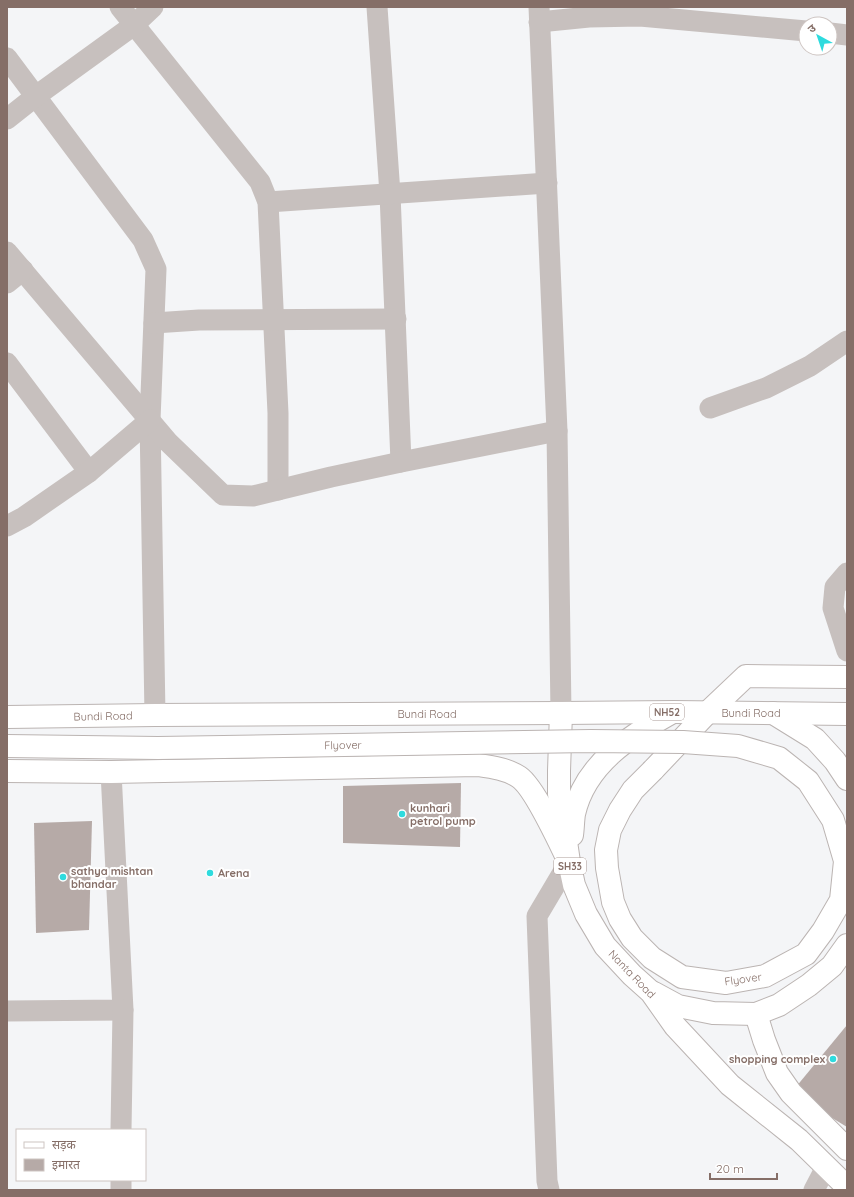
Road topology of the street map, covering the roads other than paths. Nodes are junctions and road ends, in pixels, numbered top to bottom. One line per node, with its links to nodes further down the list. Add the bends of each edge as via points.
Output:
1 (120, 7): 5 (street)
2 (153, 7): 5 (street)
3 (377, 7): 11 (street)
4 (539, 14): 6 (street, via 589,17 640,16); 10 (street)
5 (134, 25): 8 (street); 12 (street, via 260,182)
6 (798, 30)
7 (7, 58): 8 (street)
8 (36, 96): 9 (street); 18 (street, via 143,240 156,269)
9 (7, 119)
10 (547, 183): 11 (street); 23 (street)
11 (390, 194): 12 (street); 16 (street)
12 (268, 202): 17 (street)
13 (7, 252): 14 (street)
14 (23, 270): 15 (street); 22 (street)
15 (7, 283)
16 (396, 319): 17 (street); 24 (street)
17 (274, 320): 18 (street); 26 (street)
18 (154, 323): 22 (street)
19 (847, 341): 21 (street, via 810,366 766,388)
20 (7, 363): 25 (street)
21 (710, 408)
22 (150, 420): 25 (street); 26 (street, via 168,442 223,495 253,496); 36 (street)
23 (557, 431): 24 (street); 33 (street)
24 (401, 462): 26 (street)
25 (89, 472): 27 (street)
26 (278, 490)
27 (7, 526)
28 (847, 573): 29 (street, via 835,587 833,608)
29 (847, 651)
30 (847, 677): 32 (main road, Flyover, via 746,676)
31 (674, 712): 32 (main road, Bundi Road / NH52); 33 (main road, Bundi Road / NH52); 42 (main road, via 638,732 601,763 586,782 574,814)
32 (708, 712): 34 (main road, Bundi Road / NH52); 38 (main road, Flyover, bridge, via 653,770 633,790 620,810 610,830 606,850 607,868 613,902 620,919 632,938 652,958 682,977 726,983 765,976 806,954 823,932 841,900 845,861 833,820 808,781 779,758 738,746 683,742 599,741 158,748)
33 (562, 713): 36 (main road, Bundi Road); 42 (main road, Nanta Road / SH33, via 560,794)
34 (774, 713): 35 (main road, Bundi Road); 41 (main road, via 815,739)
35 (847, 714)
36 (155, 715): 37 (main road, Bundi Road)
37 (7, 717)
38 (7, 746)
39 (7, 771): 40 (main road)
40 (111, 772): 42 (main road, via 478,765 499,768 520,777 532,791); 46 (street)
41 (847, 779)
42 (570, 862): 45 (main road, Nanta Road / SH33, via 574,884 586,914 605,946); 53 (street, via 537,916)
43 (847, 945): 44 (main road)
44 (839, 959): 48 (main road, via 809,985 780,1005)
45 (651, 992): 48 (main road, via 678,1006 692,1009 714,1013); 51 (main road, Nanta Road / SH33, via 675,1026 730,1085 799,1140)
46 (123, 1010): 47 (street); 49 (street)
47 (7, 1011)
48 (756, 1014): 50 (main road, via 777,1073 791,1093)
49 (121, 1129)
50 (847, 1149)
51 (826, 1167): 52 (main road, Nanta Road / SH33); 54 (street)
52 (847, 1186)
53 (549, 1190)
54 (814, 1190)

